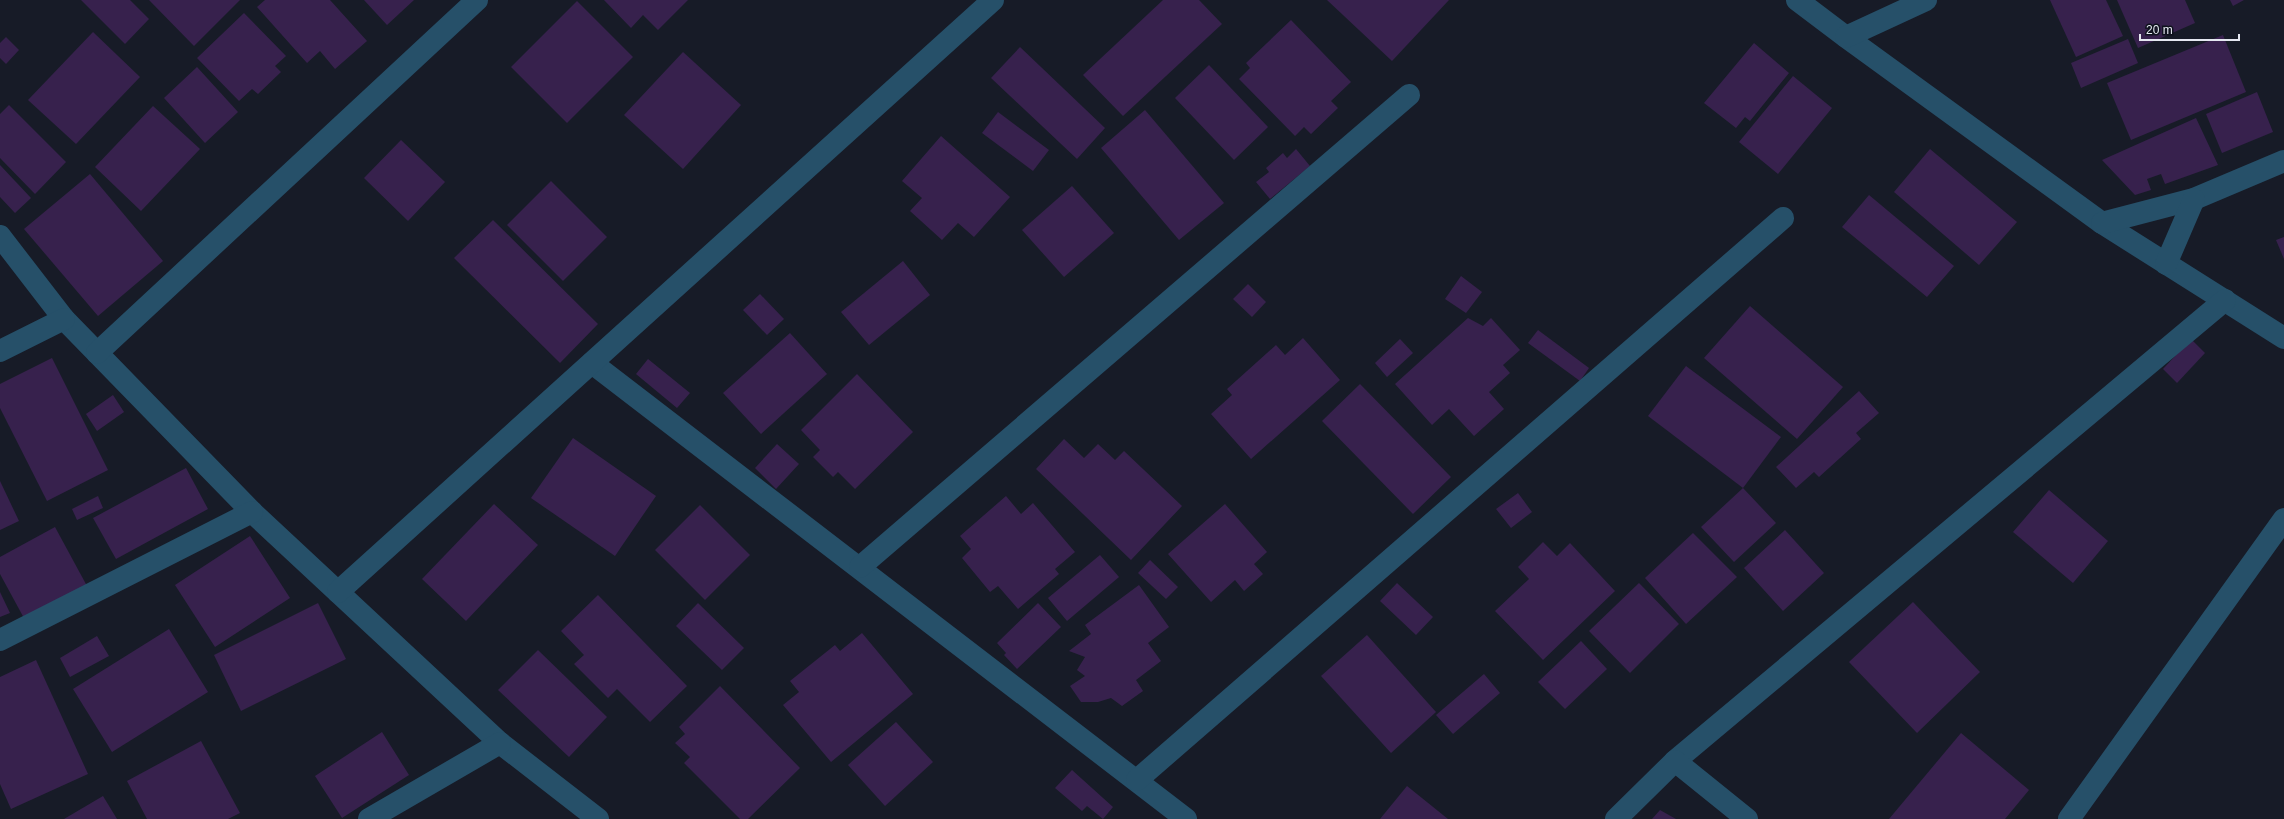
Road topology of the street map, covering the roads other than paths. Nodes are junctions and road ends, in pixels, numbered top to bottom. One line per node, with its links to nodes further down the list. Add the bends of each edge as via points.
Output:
1 (478, 0): 17 (street)
2 (992, 0): 18 (street)
3 (1797, 0): 5 (street)
4 (1926, 0): 5 (street)
5 (1846, 38): 10 (street)
6 (1409, 95): 21 (street)
7 (2284, 161): 8 (street)
8 (2194, 199): 10 (street); 12 (street)
9 (1783, 218): 26 (street)
10 (2102, 223): 12 (street)
11 (0, 236): 14 (street)
12 (2166, 264): 13 (street)
13 (2225, 300): 15 (street); 25 (street)
14 (64, 319): 16 (street); 17 (street)
15 (2284, 338)
16 (0, 351)
17 (97, 352): 19 (street)
18 (592, 363): 21 (street); 22 (street)
19 (252, 512): 22 (street); 23 (street)
20 (2284, 519): 32 (street)
21 (860, 567): 26 (street)
22 (338, 592): 24 (street)
23 (0, 640)
24 (500, 743): 27 (street); 28 (street)
25 (1675, 761): 30 (street); 31 (street)
26 (1137, 780): 29 (street)
27 (369, 819)
28 (598, 819)
29 (1186, 819)
30 (1616, 819)
31 (1747, 819)
32 (2069, 819)

